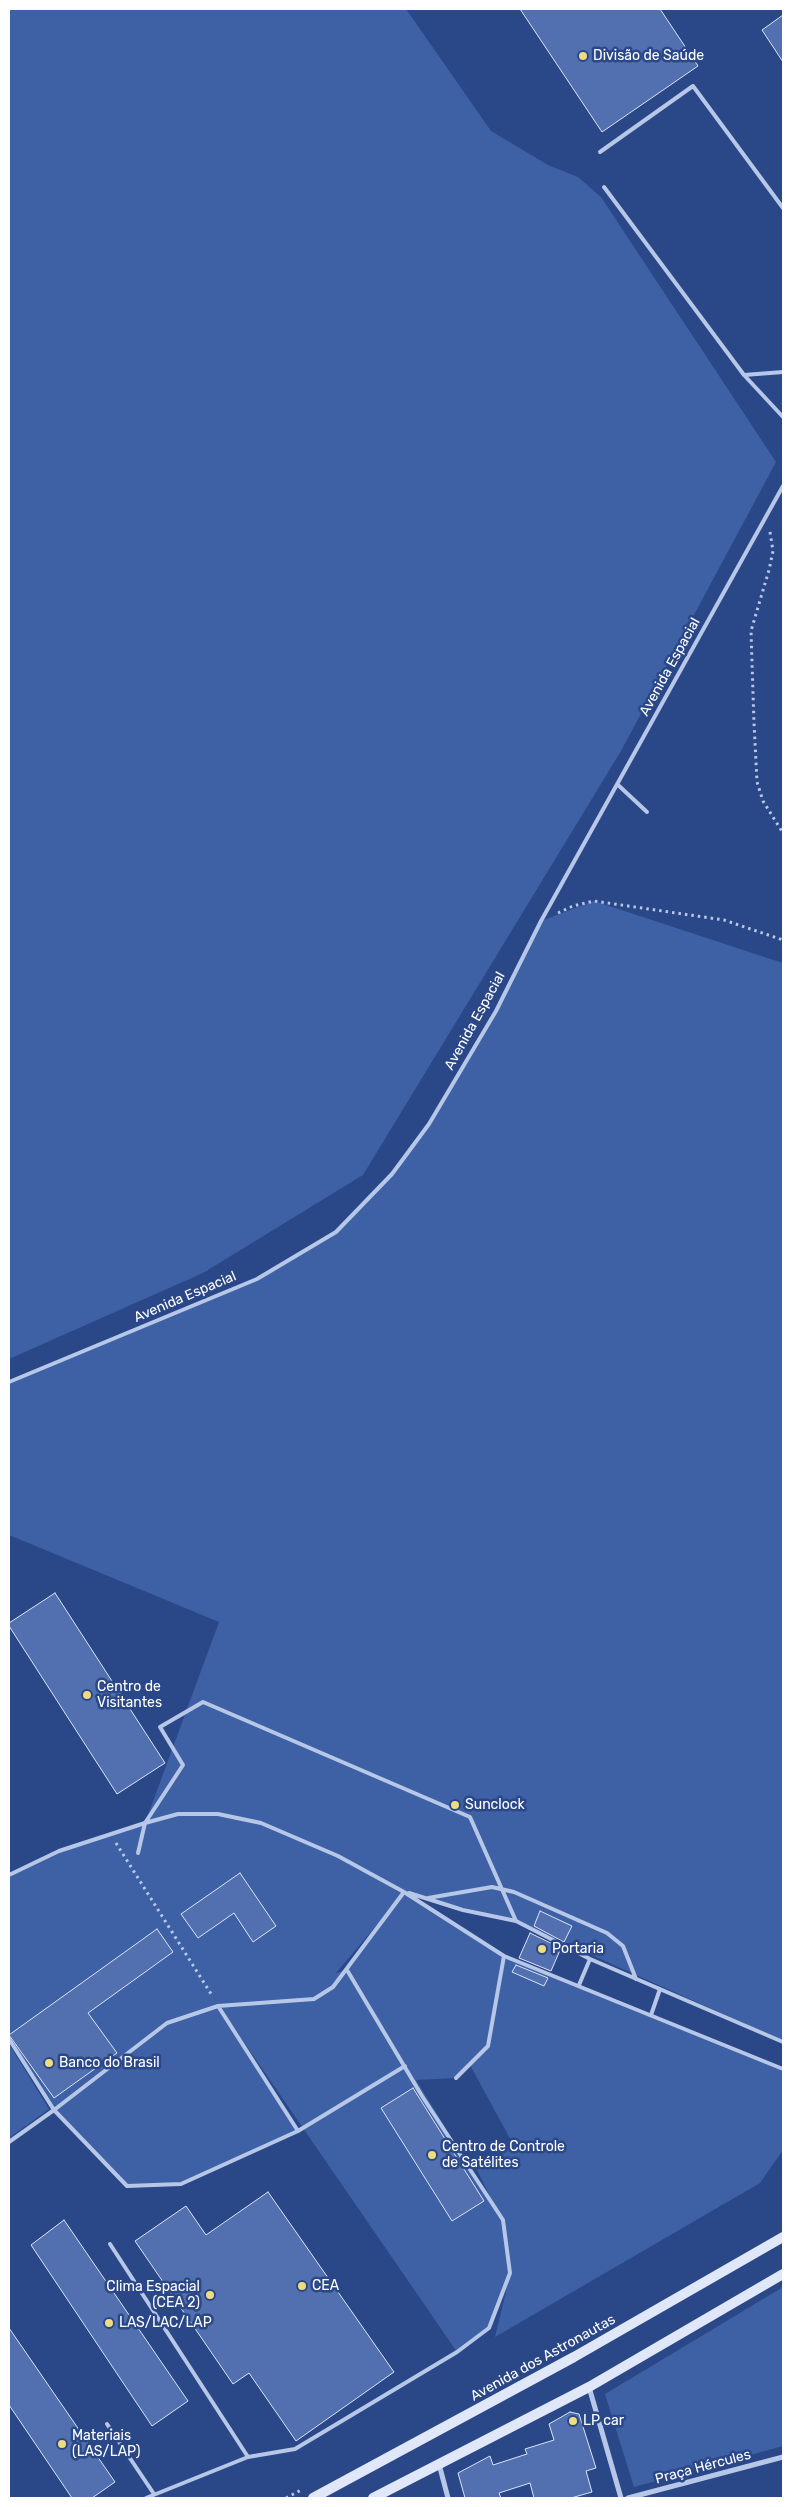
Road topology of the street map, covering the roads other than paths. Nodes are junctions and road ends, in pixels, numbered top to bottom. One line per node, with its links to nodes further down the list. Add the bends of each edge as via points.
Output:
1 (600, 152): 3 (lane, via 693,86)
2 (604, 187): 5 (lane)
3 (783, 208)
4 (783, 372): 5 (lane)
5 (744, 375): 6 (lane)
6 (783, 416)
7 (783, 478): 8 (lane, Avenida Espacial)
8 (782, 487): 9 (lane, Avenida Espacial)
9 (617, 784): 10 (lane); 11 (lane, Avenida Espacial, via 541,921 496,1011 429,1124 392,1174 336,1232 257,1279)
10 (647, 812)
11 (9, 1382)
12 (145, 1823): 13 (lane); 14 (lane, via 59,1851); 15 (lane, via 183,1765 160,1727 203,1702 470,1817); 16 (lane, via 178,1814 218,1814 261,1823 338,1856)
13 (138, 1853)
14 (9, 1875)
15 (502, 1889): 17 (lane, via 492,1887); 18 (lane); 22 (lane, via 607,1934 623,1946)
16 (404, 1892): 17 (lane); 19 (lane); 21 (lane)
17 (427, 1898): 18 (lane, via 463,1910)
18 (516, 1921): 20 (lane)
19 (504, 1956): 23 (lane); 31 (lane, via 488,2046)
20 (590, 1959): 22 (lane); 23 (lane)
21 (347, 1970): 25 (lane, via 333,1987 314,1999); 29 (lane)
22 (636, 1979): 24 (lane)
23 (578, 1986): 26 (lane)
24 (660, 1989): 26 (lane); 28 (lane)
25 (218, 2006): 32 (lane, via 167,2023); 33 (lane)
26 (651, 2015): 30 (lane)
27 (9, 2039): 32 (lane)
28 (783, 2042)
29 (405, 2066): 33 (lane); 40 (lane, via 503,2220 510,2273 489,2328 457,2352 295,2449)
30 (783, 2069)
31 (456, 2078)
32 (54, 2110): 33 (lane, via 127,2186 181,2184); 34 (lane)
33 (298, 2131)
34 (9, 2142)
35 (783, 2237): 45 (main road, Avenida dos Astronautas, via 574,2357)
36 (110, 2244): 40 (lane)
37 (783, 2274): 38 (main road)
38 (589, 2387): 42 (main road); 48 (street)
39 (107, 2424): 43 (lane)
40 (248, 2457): 43 (lane)
41 (783, 2457): 49 (street, Praça Hércules)
42 (439, 2464): 46 (main road); 47 (street)
43 (154, 2494): 44 (lane)
44 (146, 2498)
45 (313, 2498)
46 (373, 2498)
47 (448, 2498)
48 (621, 2498)
49 (628, 2498)

